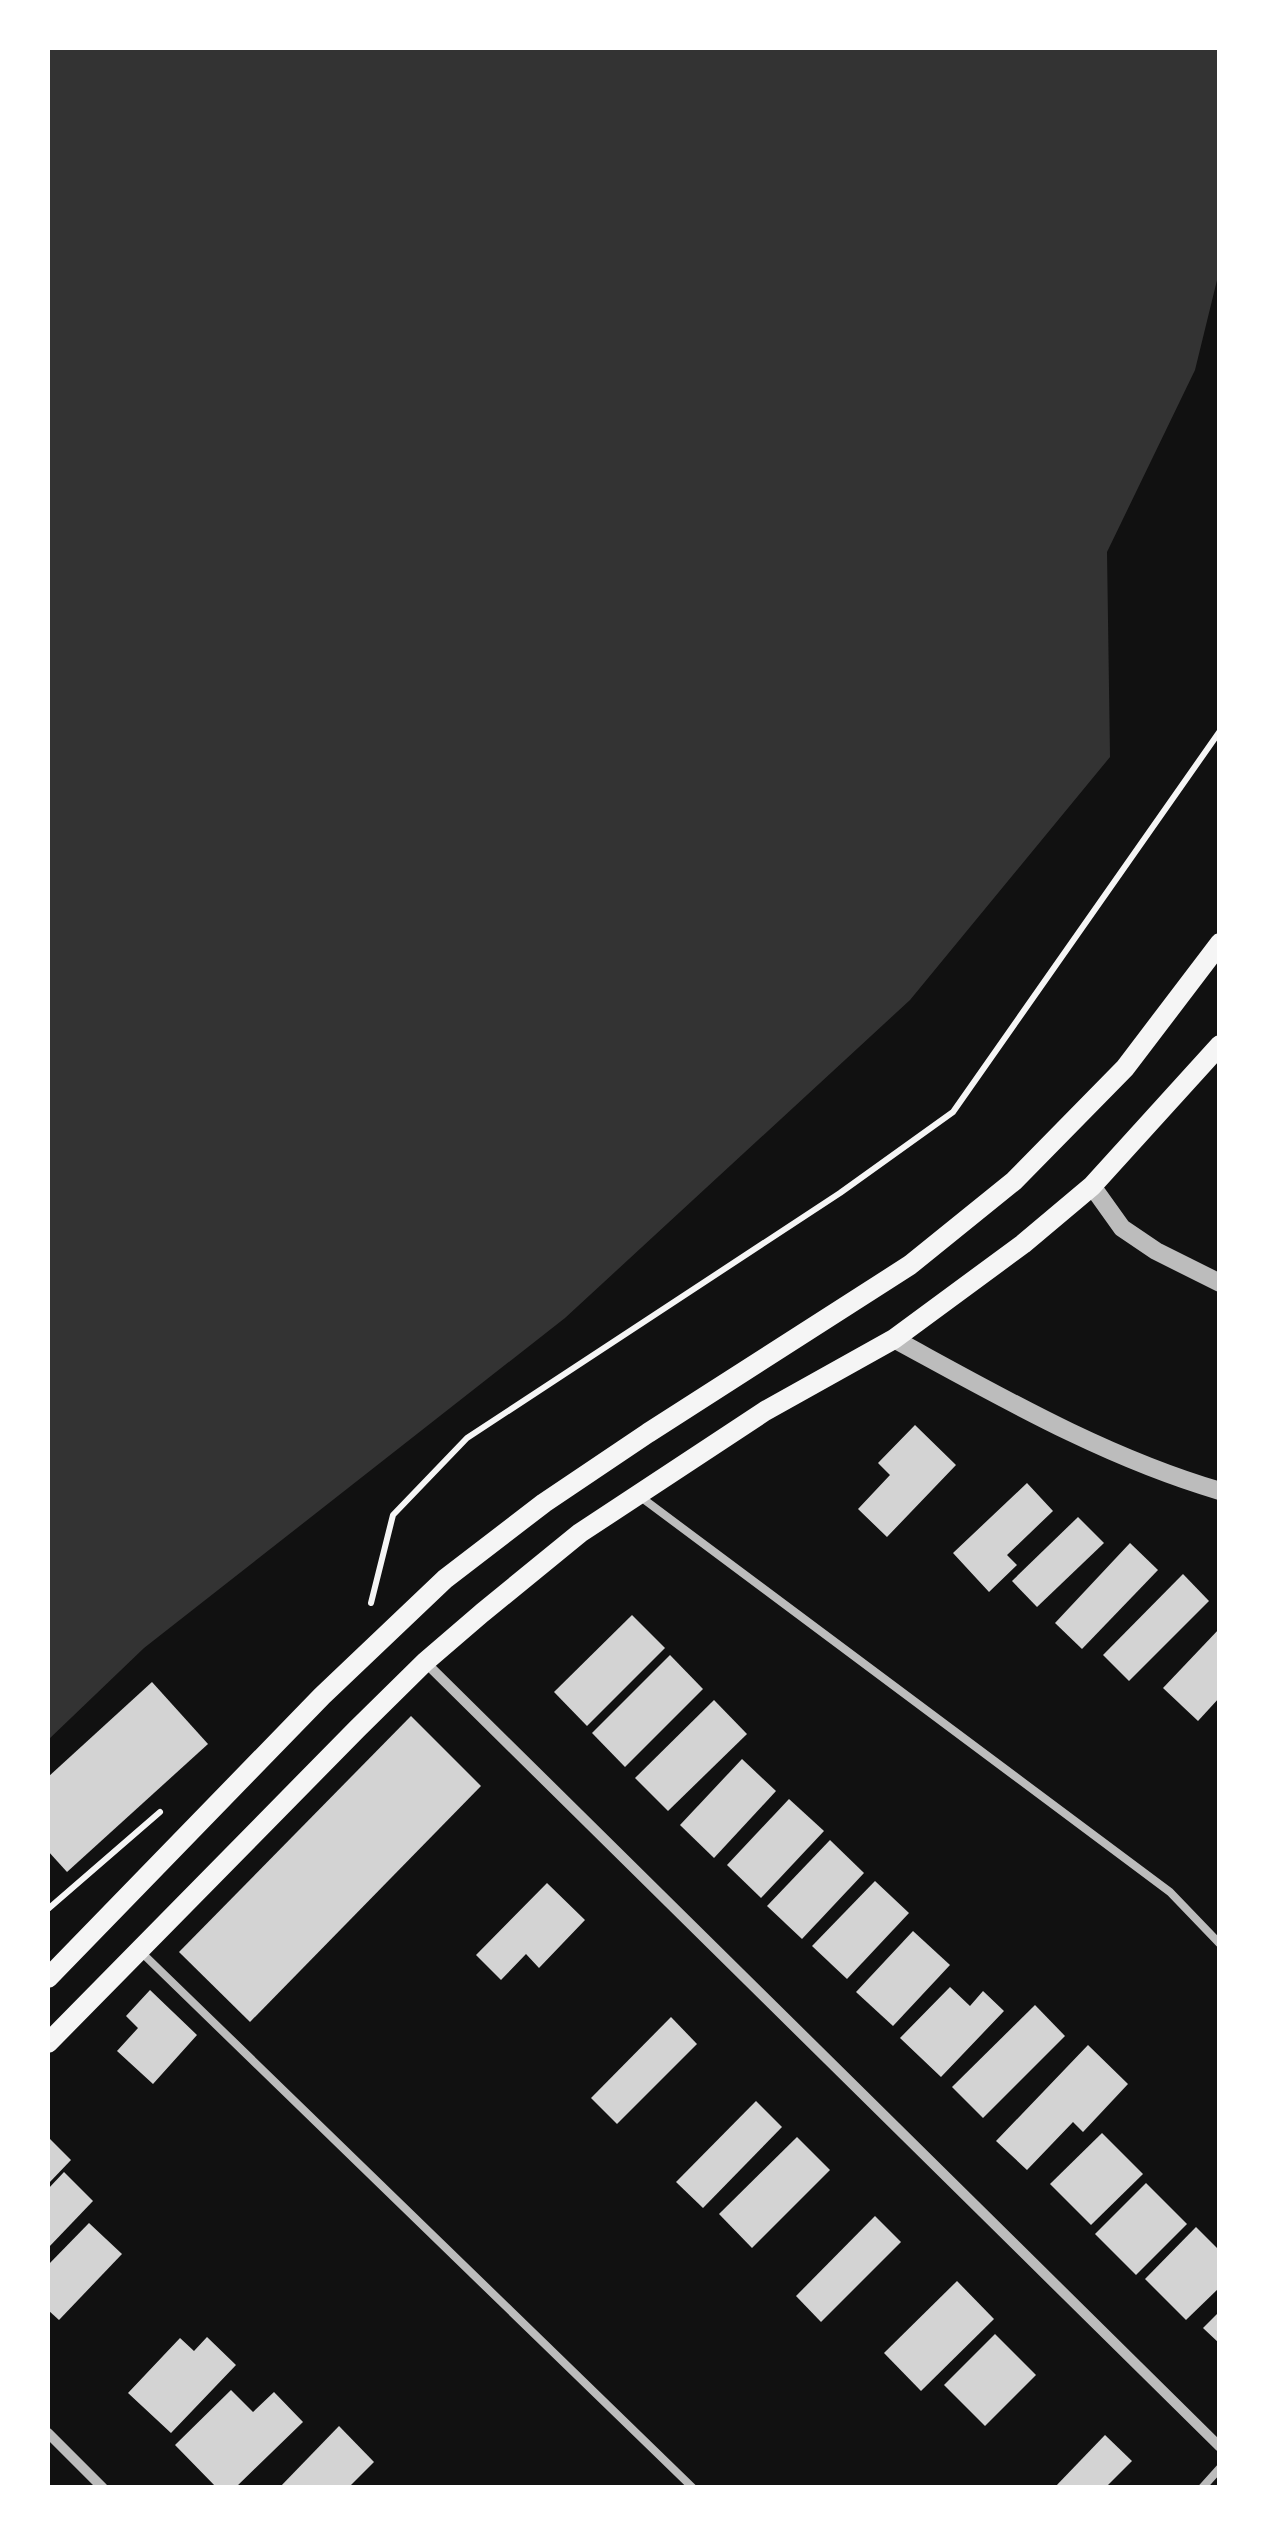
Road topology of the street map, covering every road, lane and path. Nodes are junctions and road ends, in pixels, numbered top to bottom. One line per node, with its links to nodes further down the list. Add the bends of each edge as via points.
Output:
1 (1220, 731): 9 (path, via 953,1112 467,1438 393,1515)
2 (1220, 943): 15 (main road, via 1125,1068 1014,1181 910,1265 648,1433 445,1579)
3 (1220, 1045): 4 (main road)
4 (1092, 1186): 5 (street, via 1122,1228); 6 (main road)
5 (1220, 1283)
6 (894, 1338): 7 (street, via 1045,1421 1160,1473); 8 (main road)
7 (1220, 1491)
8 (637, 1495): 10 (main road, via 568,1543); 13 (lane, via 1170,1892)
9 (369, 1609)
10 (426, 1662): 14 (main road); 18 (street)
11 (172, 1801): 12 (path)
12 (48, 1909)
13 (1220, 1944)
14 (140, 1952): 16 (main road); 21 (lane)
15 (48, 1978)
16 (48, 2043)
17 (48, 2433): 20 (street)
18 (1220, 2448)
19 (1220, 2468): 22 (lane)
20 (102, 2488)
21 (693, 2488)
22 (1202, 2488)

